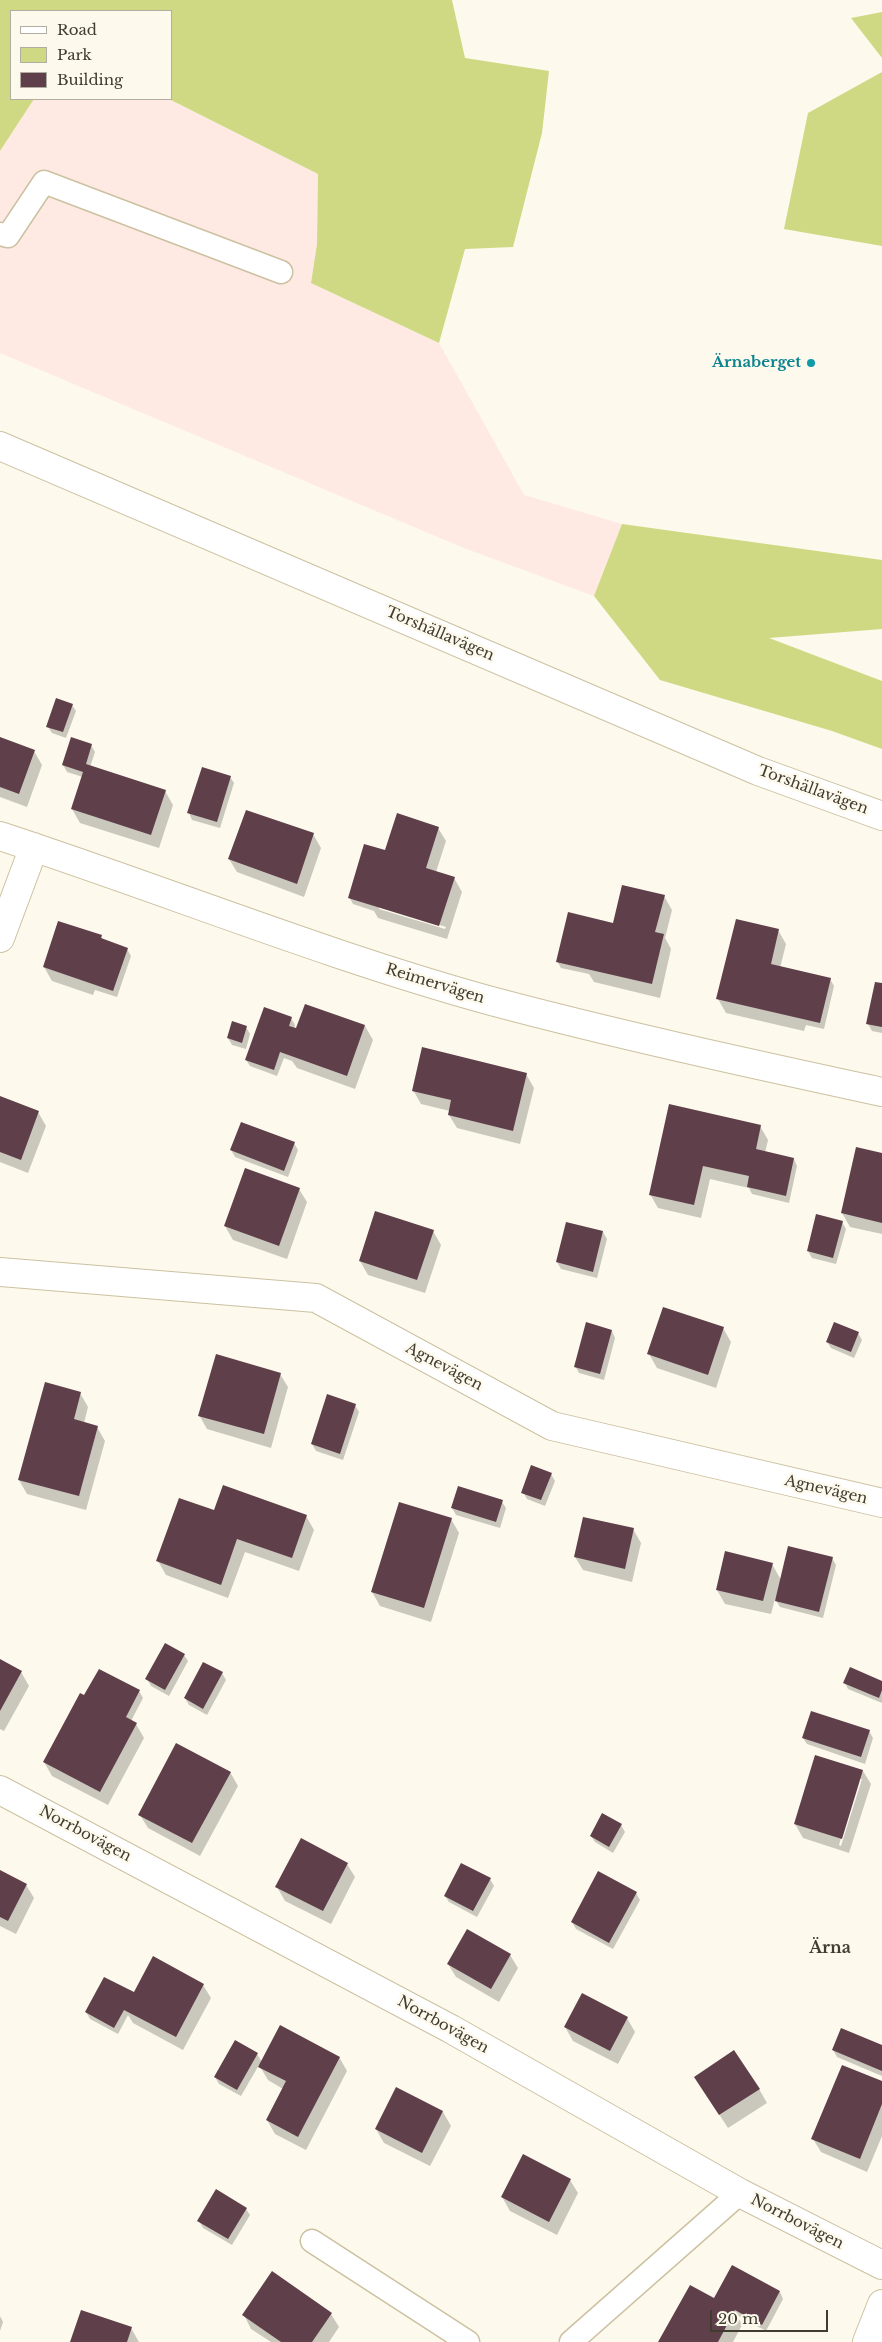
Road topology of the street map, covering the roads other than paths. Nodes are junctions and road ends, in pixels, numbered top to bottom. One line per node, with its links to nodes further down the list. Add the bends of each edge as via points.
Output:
1 (0, 234): 2 (lane, via 8,236 44,182)
2 (281, 272)
3 (0, 446): 4 (street, Torshällavägen, via 758,771)
4 (882, 816)
5 (0, 836): 6 (street, Reimervägen)
6 (34, 847): 7 (street); 8 (street, Reimervägen, via 368,963 494,1002)
7 (0, 938)
8 (882, 1092)
9 (0, 1272): 10 (street, Agnevägen, via 316,1298 552,1426)
10 (882, 1503)
11 (0, 1790): 12 (street, Norrbovägen, via 451,2028)
12 (740, 2193): 14 (street, Norrbovägen); 17 (lane)
13 (312, 2241): 16 (lane)
14 (882, 2265)
15 (882, 2304): 18 (street)
16 (468, 2342)
17 (570, 2342)
18 (867, 2342)

